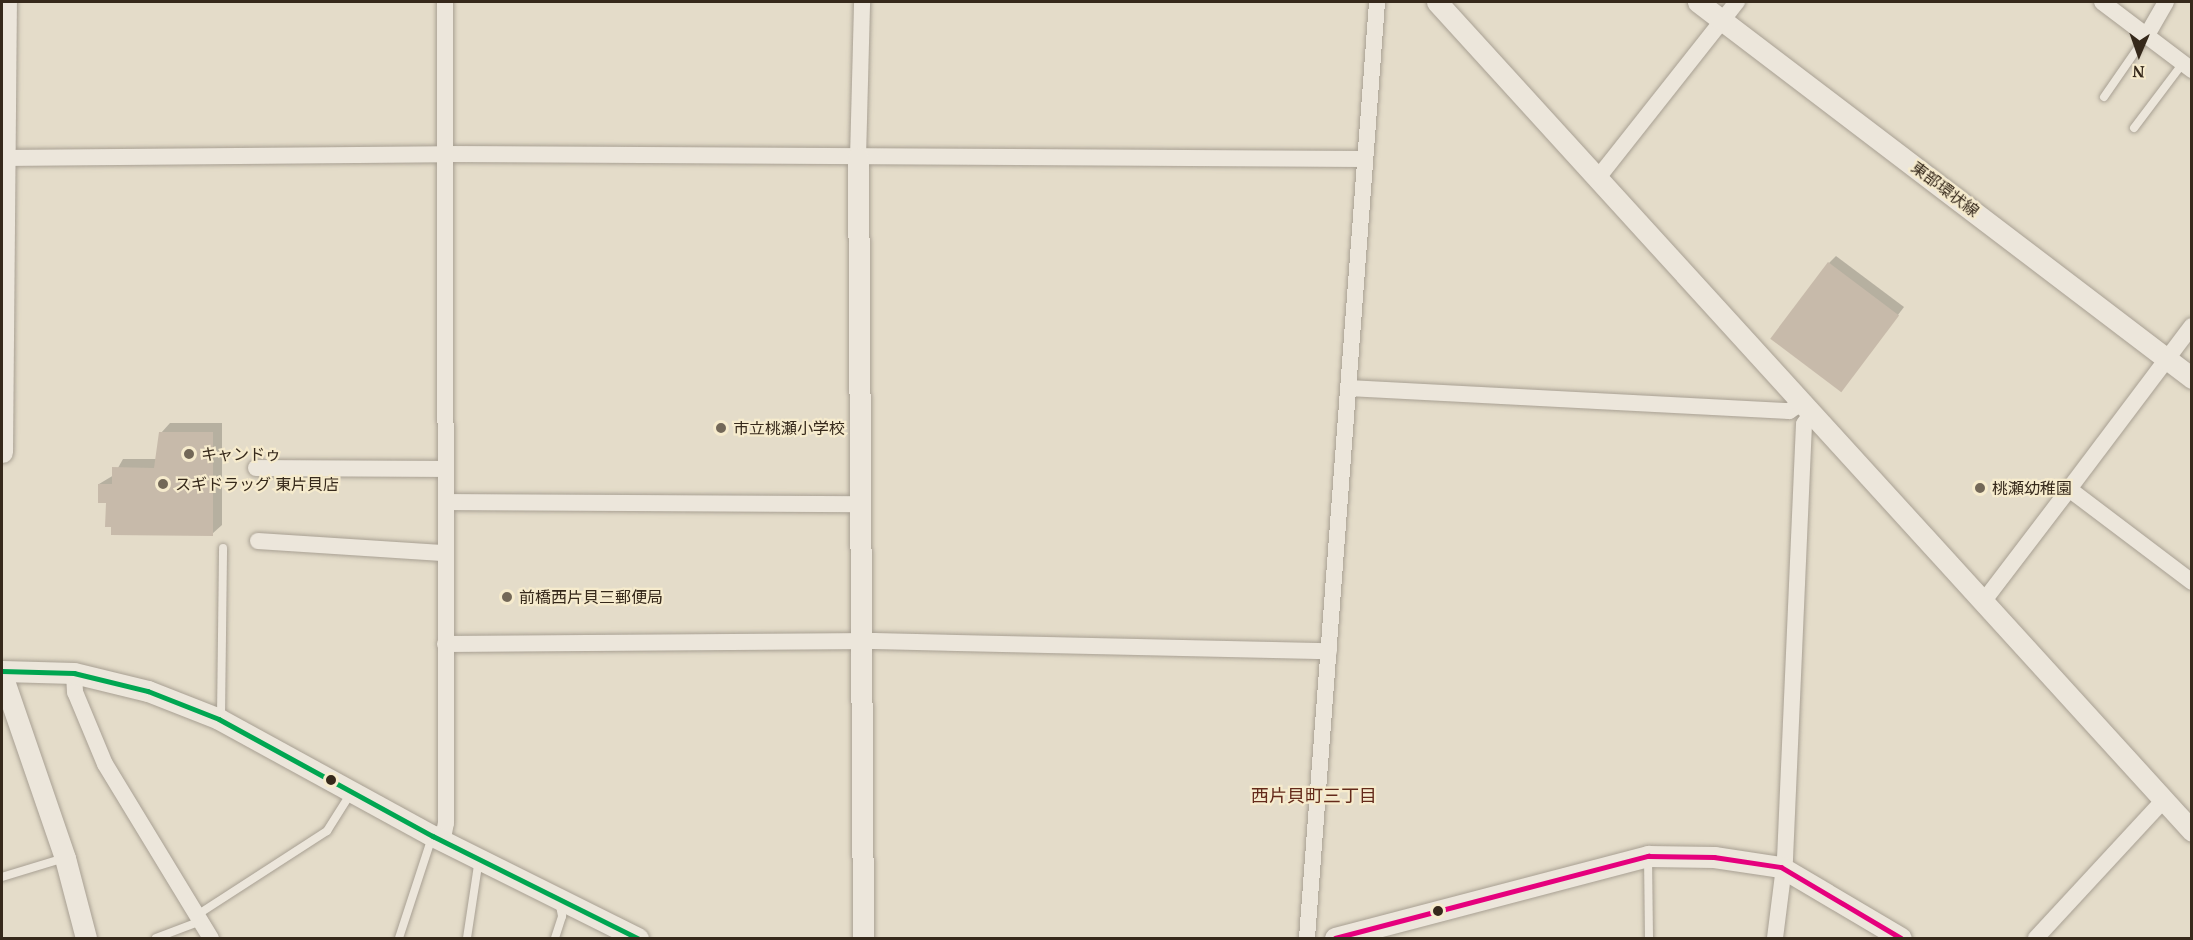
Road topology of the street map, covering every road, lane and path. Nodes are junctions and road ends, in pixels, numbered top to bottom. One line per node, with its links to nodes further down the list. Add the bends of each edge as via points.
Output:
1 (6, 2): 16 (street)
2 (446, 2): 15 (street)
3 (862, 2): 17 (street)
4 (1377, 2): 18 (street)
5 (1437, 2): 19 (street)
6 (1698, 2): 10 (street, 東部環状線)
7 (1737, 2): 10 (street)
8 (2102, 2): 11 (street)
9 (2166, 2): 11 (street)
10 (1723, 20): 19 (street); 21 (street, 東部環状線)
11 (2147, 35): 12 (street); 13 (lane)
12 (2187, 66): 14 (lane)
13 (2104, 97)
14 (2134, 128)
15 (445, 154): 16 (street); 17 (street); 27 (street)
16 (4, 158): 25 (street)
17 (858, 158): 18 (street); 30 (street)
18 (1364, 159): 23 (street)
19 (1597, 179): 24 (street)
20 (2192, 326): 21 (street)
21 (2166, 358): 22 (street, 東部環状線); 28 (street)
22 (2192, 378)
23 (1348, 388): 24 (street, via 1789,411); 38 (street)
24 (1807, 408): 35 (street); 50 (street)
25 (2, 452)
26 (256, 468): 27 (street)
27 (446, 469): 29 (street)
28 (2069, 489): 34 (street); 35 (street)
29 (446, 502): 30 (street); 33 (street)
30 (857, 504): 37 (street)
31 (258, 541): 33 (street)
32 (223, 548): 42 (lane, via 224,701)
33 (446, 553): 36 (street)
34 (2192, 582)
35 (1983, 602): 44 (street)
36 (445, 644): 37 (street); 46 (street, via 446,824 444,833)
37 (857, 645): 38 (street, via 874,641); 61 (street)
38 (1329, 651): 62 (street)
39 (2, 671): 40 (street)
40 (74, 673): 42 (street, via 148,691); 53 (street, via 75,692 105,764)
41 (2, 675): 49 (street)
42 (219, 719): 43 (street)
43 (352, 789): 46 (street); 53 (lane, via 327,831)
44 (2164, 800): 45 (street); 67 (street)
45 (2192, 831)
46 (432, 836): 48 (street); 57 (lane)
47 (1648, 856): 50 (street); 63 (street); 64 (lane)
48 (479, 857): 52 (street); 58 (lane)
49 (65, 858): 51 (lane); 54 (street)
50 (1781, 867): 65 (street); 66 (street)
51 (2, 877)
52 (559, 898): 59 (lane, via 562,916); 60 (street)
53 (199, 918): 55 (lane); 56 (street)
54 (86, 939)
55 (156, 939)
56 (211, 939)
57 (399, 939)
58 (466, 939)
59 (555, 939)
60 (638, 939)
61 (863, 939)
62 (1307, 939)
63 (1335, 939)
64 (1649, 939)
65 (1775, 939)
66 (1901, 939)
67 (2036, 939)

